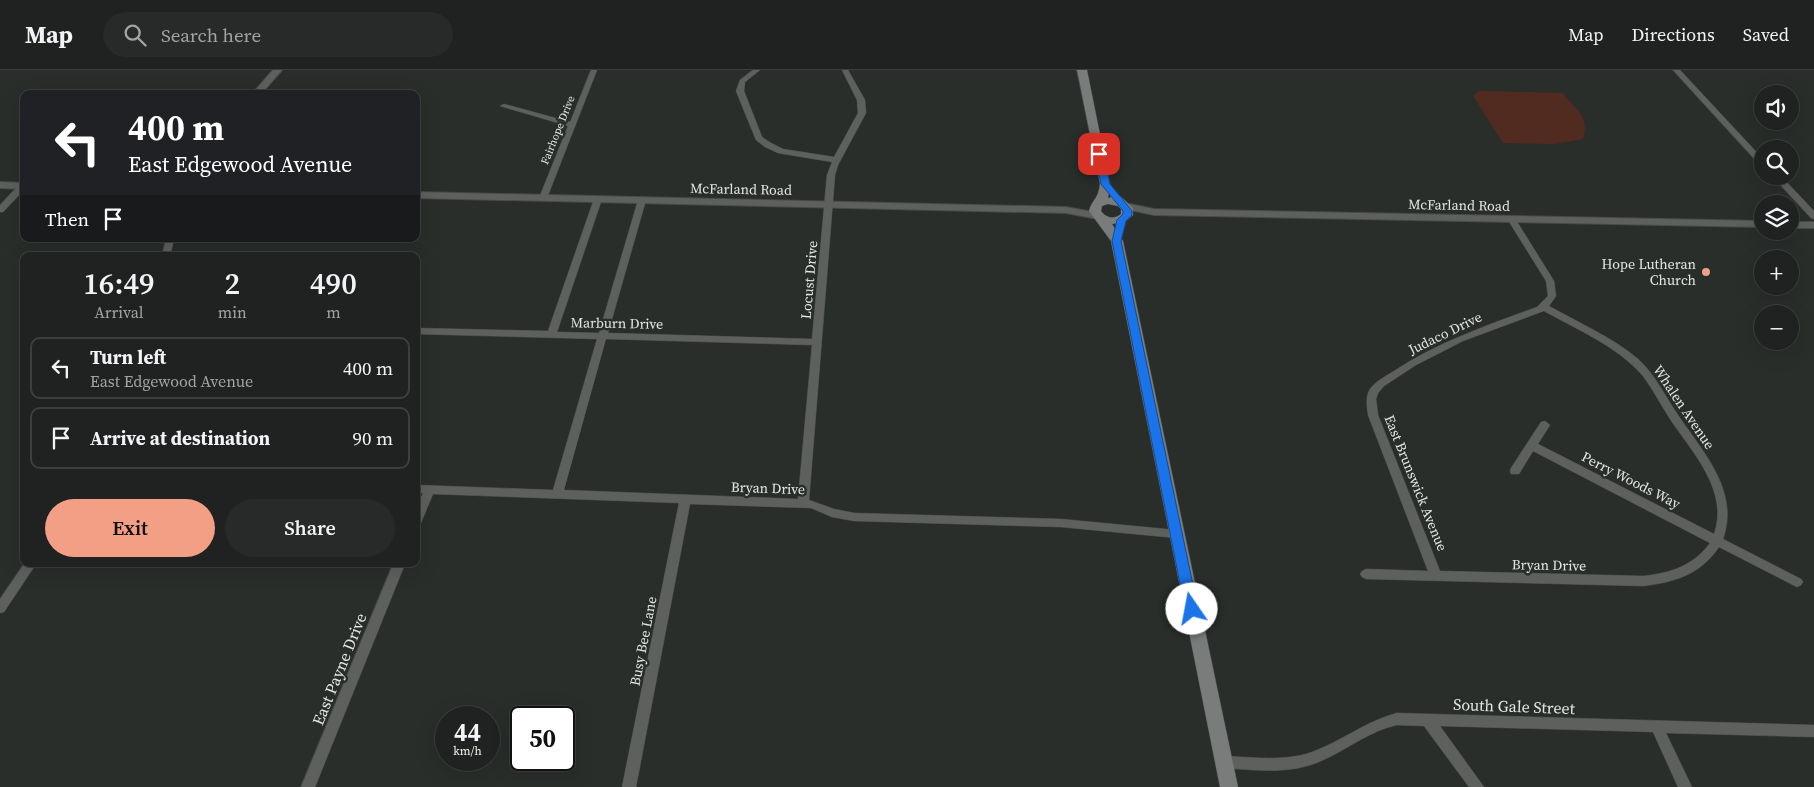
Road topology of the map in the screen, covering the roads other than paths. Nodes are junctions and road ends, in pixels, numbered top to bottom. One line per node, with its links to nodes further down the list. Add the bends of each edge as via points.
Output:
1 (278, 70): 7 (street)
2 (594, 70): 9 (street, Fairhope Drive)
3 (757, 70): 11 (street, via 740,88 759,138 768,146 781,150)
4 (845, 70): 11 (street, Locust Drive, via 861,100 862,112)
5 (1082, 70): 12 (main road)
6 (1676, 70): 10 (street)
7 (260, 90)
8 (504, 106): 9 (street)
9 (572, 124): 18 (street, Fairhope Drive)
10 (1754, 153)
11 (837, 160): 21 (street, Locust Drive, via 832,169)
12 (1105, 184): 23 (main road); 24 (main road)
13 (0, 185): 15 (street)
14 (1785, 185): 25 (street)
15 (20, 186)
16 (20, 190): 22 (street)
17 (420, 195): 18 (street, McFarland Road)
18 (543, 198): 19 (street, McFarland Road)
19 (598, 199): 20 (street, McFarland Road); 33 (street)
20 (642, 200): 21 (street, McFarland Road); 34 (street)
21 (829, 204): 23 (street, McFarland Road); 35 (street, Locust Drive)
22 (0, 210)
23 (1099, 210): 24 (main road, via 1111,221); 24 (main road, via 1112,201); 30 (main road)
24 (1123, 212): 26 (street, McFarland Road); 30 (main road)
25 (1814, 216)
26 (1512, 220): 27 (street, McFarland Road); 31 (street, via 1550,281 1552,295)
27 (1754, 224)
28 (1799, 225): 29 (street)
29 (1814, 225)
30 (1117, 241): 46 (main road)
31 (1544, 306): 36 (street, Judaco Drive, via 1480,330 1413,363 1378,386); 47 (street, Whalen Avenue, via 1617,349 1643,370 1714,480 1723,512)
32 (420, 331): 33 (street, Marburn Drive)
33 (551, 335): 34 (street, Marburn Drive)
34 (604, 336): 35 (street, Marburn Drive); 42 (street)
35 (817, 342): 44 (street, Locust Drive)
36 (1371, 400): 51 (street, East Brunswick Avenue, via 1373,415)
37 (1545, 425): 38 (street)
38 (1532, 446): 39 (street); 47 (street, Perry Woods Way)
39 (1515, 471)
40 (420, 489): 41 (street, Bryan Drive)
41 (430, 489): 42 (street, Bryan Drive); 45 (street)
42 (557, 495): 43 (street, Bryan Drive)
43 (685, 500): 44 (street, Bryan Drive); 59 (street, Busy Bee Lane)
44 (802, 504): 46 (street, Bryan Drive, via 859,518 1061,523)
45 (420, 513)
46 (1176, 534): 57 (main road)
47 (1716, 541): 51 (street, Bryan Drive, via 1698,564 1682,574 1657,580); 52 (street, Perry Woods Way)
48 (28, 567): 53 (street)
49 (398, 567): 58 (street, East Payne Drive)
50 (1366, 574): 51 (street, Bryan Drive)
51 (1436, 576)
52 (1797, 582)
53 (0, 608)
54 (1427, 719): 55 (street, South Gale Street); 57 (street, South Gale Street, via 1383,722 1315,758 1296,763); 61 (street)
55 (1656, 726): 56 (street, South Gale Street); 62 (street)
56 (1814, 731)
57 (1223, 762): 60 (main road)
58 (308, 787)
59 (629, 787)
60 (1229, 787)
61 (1477, 787)
62 (1685, 787)

